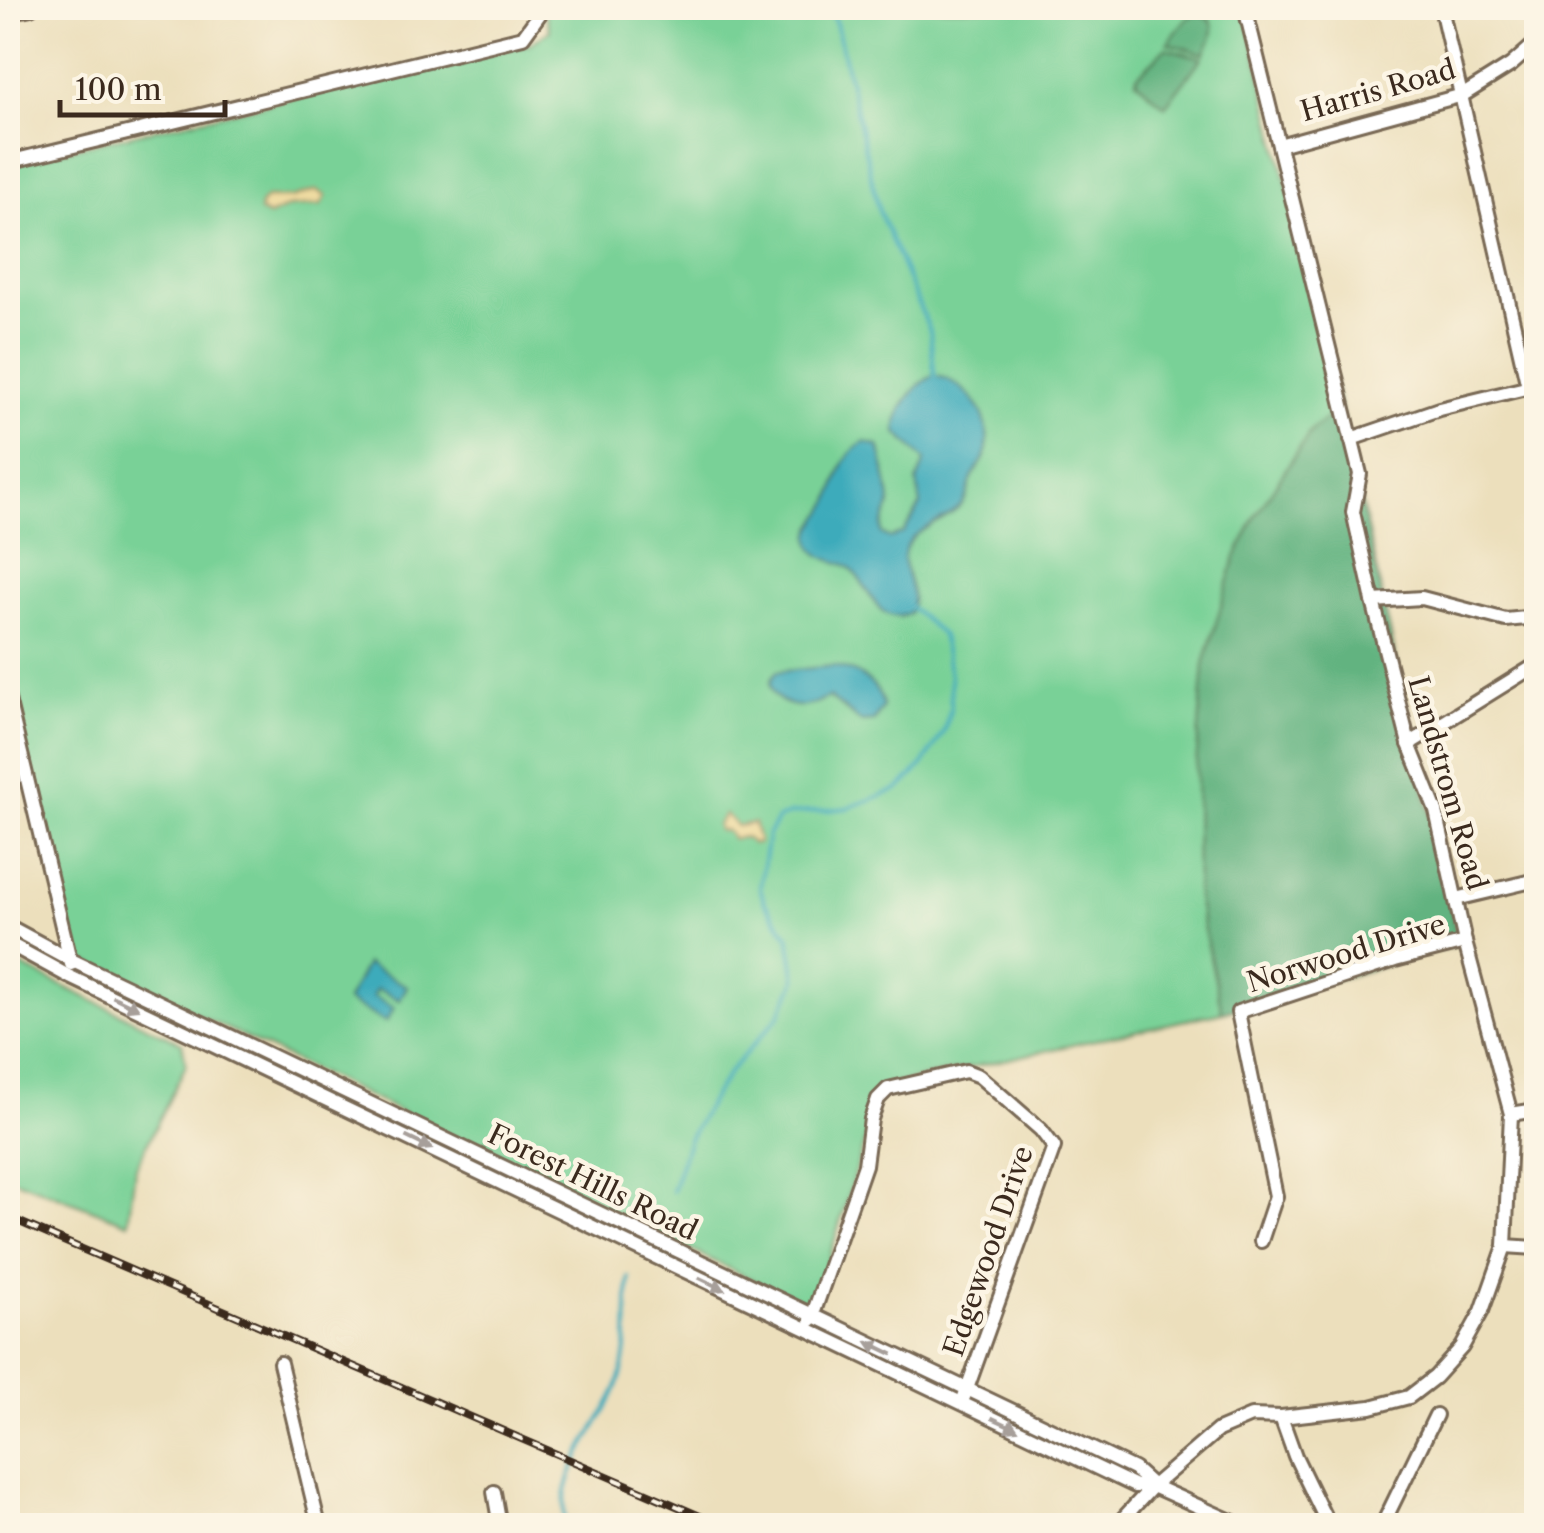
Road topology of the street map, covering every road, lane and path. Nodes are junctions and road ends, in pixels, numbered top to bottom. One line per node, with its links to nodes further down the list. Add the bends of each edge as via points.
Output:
1 (31, 8): 5 (street)
2 (540, 8): 9 (street, via 523,37)
3 (1245, 8): 8 (street, Landstrom Road)
4 (1441, 8): 7 (street)
5 (8, 13)
6 (1536, 43): 7 (street, Harris Road)
7 (1463, 95): 8 (street, Harris Road); 10 (street)
8 (1279, 145): 11 (street, Landstrom Road)
9 (8, 162)
10 (1532, 386): 11 (street)
11 (1351, 438): 12 (street, Landstrom Road, via 1360,474 1353,512)
12 (1373, 600): 13 (street, via 1422,598 1506,620); 16 (street, Landstrom Road)
13 (1536, 617)
14 (1536, 665): 16 (street)
15 (8, 700): 17 (street)
16 (1409, 744): 19 (street, Landstrom Road, via 1436,811)
17 (13, 748): 23 (street)
18 (1536, 880): 19 (street)
19 (1456, 899): 21 (street, Landstrom Road)
20 (8, 926): 23 (street, Forest Hills Road)
21 (1465, 942): 30 (street, Landstrom Road); 31 (street, Norwood Drive, via 1238,1012 1276,1196)
22 (8, 944): 24 (street, Forest Hills Road)
23 (72, 960): 24 (street); 25 (street, Forest Hills Road)
24 (70, 976): 26 (street, Forest Hills Road, one-way to 26)
25 (281, 1060): 26 (street); 27 (street, Forest Hills Road)
26 (276, 1074): 28 (street, Forest Hills Road)
27 (355, 1096): 28 (street); 34 (street, Forest Hills Road)
28 (349, 1109): 35 (street, Forest Hills Road, one-way to 35)
29 (1536, 1110): 30 (street)
30 (1511, 1114): 32 (street, Landstrom Road)
31 (1261, 1242)
32 (1505, 1246): 33 (street); 40 (street, Landstrom Road, via 1462,1346 1409,1397)
33 (1536, 1248)
34 (812, 1316): 35 (street, Edgewood Drive); 37 (street, Forest Hills Road, one-way to 34); 37 (street, Edgewood Drive, via 866,1164 878,1099 888,1089 952,1072 979,1076 1054,1146)
35 (808, 1330): 38 (street, Forest Hills Road)
36 (280, 1363): 44 (street)
37 (966, 1390): 38 (street, Edgewood Drive); 41 (street, Forest Hills Road, via 1134,1469)
38 (961, 1404): 41 (street, Forest Hills Road, one-way to 41, via 1135,1486)
39 (1436, 1415): 50 (street)
40 (1281, 1417): 41 (street, Landstrom Road, via 1251,1416 1218,1430); 49 (street)
41 (1153, 1486): 43 (street, Forest Hills Road); 46 (street, Landstrom Road)
42 (494, 1492): 45 (street)
43 (1210, 1511): 47 (street, Forest Hills Road); 48 (street, Forest Hills Road)
44 (319, 1526)
45 (500, 1526)
46 (1116, 1526)
47 (1234, 1526)
48 (1242, 1526)
49 (1330, 1526)
50 (1382, 1526)

